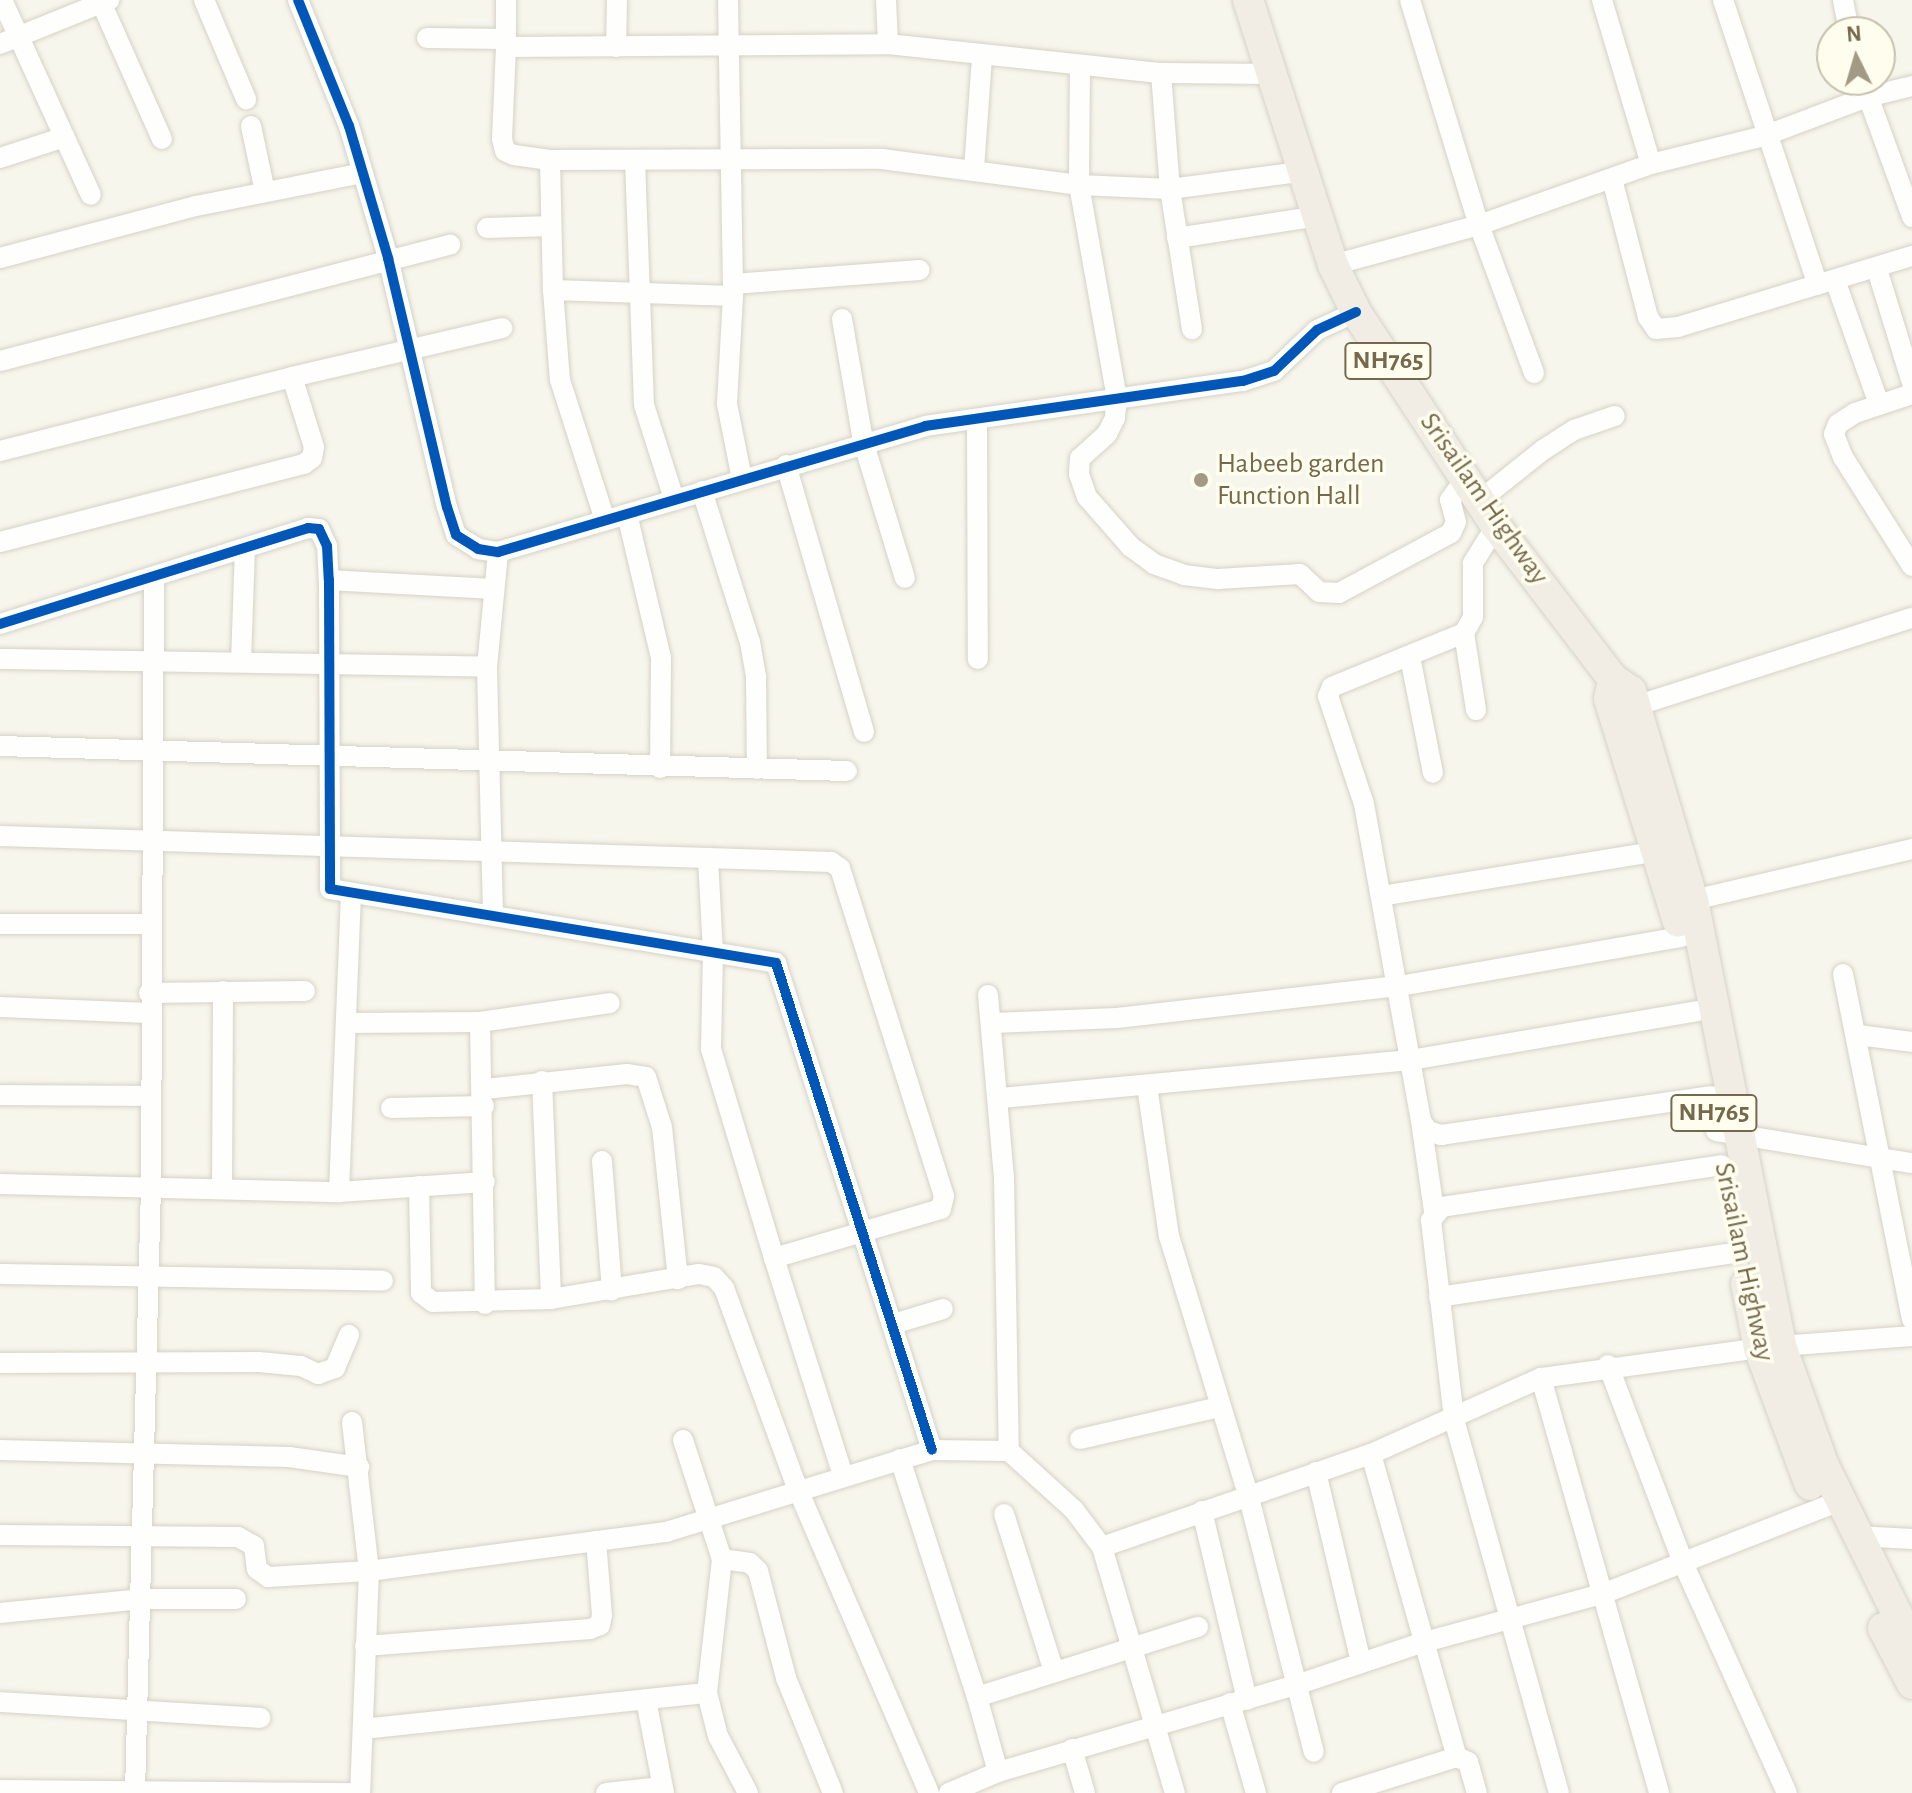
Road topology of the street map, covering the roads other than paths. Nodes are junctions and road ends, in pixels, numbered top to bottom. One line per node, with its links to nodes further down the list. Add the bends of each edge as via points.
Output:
1 (2, 0): 14 (street)
2 (204, 0): 25 (street)
3 (298, 0): 37 (street)
4 (506, 0): 15 (street)
5 (617, 0): 18 (street)
6 (728, 0): 17 (street)
7 (886, 0): 16 (street)
8 (1248, 0): 22 (highway, Srisailam Highway / NH765)
9 (1410, 0): 45 (street)
10 (1602, 0): 34 (street)
11 (1723, 0): 27 (street)
12 (104, 1): 14 (street); 29 (street)
13 (427, 38): 15 (street)
14 (9, 41): 28 (street)
15 (506, 43): 18 (street); 32 (street, via 505,151)
16 (888, 44): 17 (street); 19 (street)
17 (729, 45): 18 (street); 30 (street)
18 (616, 47)
19 (982, 57): 20 (street); 35 (street)
20 (1080, 66): 21 (street); 39 (street)
21 (1161, 73): 22 (street); 40 (street)
22 (1274, 74): 36 (highway, Srisailam Highway / NH765)
23 (1847, 96): 27 (street)
24 (1867, 96): 44 (street)
25 (246, 99)
26 (251, 126): 41 (street)
27 (1764, 136): 34 (street); 56 (street)
28 (65, 137): 31 (street); 42 (street)
29 (162, 139)
30 (730, 157): 33 (street); 35 (street, via 882,159); 58 (street)
31 (0, 158)
32 (550, 160): 33 (street); 46 (street)
33 (635, 160): 59 (street)
34 (1651, 164): 38 (street)
35 (974, 169): 39 (street)
36 (1306, 171): 40 (street); 43 (highway, Srisailam Highway / NH765)
37 (363, 173): 41 (street); 52 (street)
38 (1612, 179): 45 (street); 56 (street, via 1648,317 1656,329)
39 (1079, 185): 40 (street); 70 (street)
40 (1170, 189): 48 (street)
41 (265, 192): 51 (street)
42 (91, 195)
43 (1319, 216): 48 (street); 53 (highway, Srisailam Highway / NH765)
44 (1912, 217)
45 (1479, 225): 53 (street); 66 (street)
46 (551, 226): 47 (street); 57 (street)
47 (487, 228)
48 (1177, 238): 63 (street)
49 (450, 245): 52 (street)
50 (1912, 256): 54 (street)
51 (0, 258)
52 (388, 258): 64 (street); 65 (street)
53 (1333, 265): 60 (highway, Srisailam Highway / NH765)
54 (1877, 269): 56 (street); 68 (street)
55 (919, 270): 58 (street)
56 (1826, 283): 71 (street)
57 (553, 290): 59 (street); 82 (street, via 560,380)
58 (733, 290): 59 (street); 77 (street, via 727,404)
59 (637, 291): 80 (street, via 644,405)
60 (1356, 312): 70 (street, via 1317,330 1274,371); 78 (highway, Srisailam Highway / NH765)
61 (842, 319): 74 (street)
62 (502, 328): 64 (street)
63 (1192, 329)
64 (409, 349): 67 (street); 86 (street, via 456,535 478,549)
65 (0, 361)
66 (1534, 373)
67 (292, 377): 75 (street); 84 (street, via 314,447 304,464)
68 (1912, 383)
69 (1912, 394): 71 (street)
70 (1117, 398): 73 (street); 78 (street, via 1107,434 1080,458 1087,497 1131,547 1154,564 1184,575 1218,579 1300,574 1319,592 1339,593 1451,533 1456,522 1450,500)
71 (1879, 404): 87 (street, via 1838,424 1834,434)
72 (1615, 416): 78 (street, via 1574,430)
73 (977, 419): 74 (street); 97 (street)
74 (863, 441): 76 (street); 88 (street)
75 (0, 451)
76 (786, 465): 77 (street); 104 (street)
77 (742, 479): 79 (street)
78 (1472, 490): 83 (highway, Srisailam Highway / NH765)
79 (702, 491): 80 (street); 110 (street, via 750,642 756,677)
80 (674, 499): 81 (street)
81 (627, 514): 82 (street); 109 (street, via 661,658)
82 (605, 520): 86 (street)
83 (1496, 526): 94 (street, via 1473,563 1473,617); 102 (highway, Srisailam Highway / NH765, via 1613,679 1609,699)
84 (0, 542)
85 (245, 549): 89 (street); 90 (street, via 319,529 327,546); 99 (street)
86 (498, 552): 91 (street)
87 (1912, 566)
88 (905, 578)
89 (154, 579): 93 (street); 98 (street)
90 (329, 580): 91 (street); 100 (street)
91 (493, 589): 101 (street)
92 (1912, 618): 102 (street)
93 (0, 623)
94 (1464, 633): 95 (street); 103 (street)
95 (1410, 657): 112 (street); 121 (street, via 1332,687 1328,696 1364,804)
96 (0, 659): 98 (street)
97 (978, 659)
98 (153, 662): 99 (street); 106 (street)
99 (241, 662): 100 (street)
100 (327, 664): 101 (street); 107 (street)
101 (487, 667): 108 (street)
102 (1625, 709): 118 (highway, Srisailam Highway / NH765); 122 (highway, Srisailam Highway / NH765)
103 (1476, 710)
104 (864, 732)
105 (0, 746): 106 (street)
106 (152, 751): 107 (street); 114 (street)
107 (326, 754): 108 (street); 115 (street)
108 (487, 761): 109 (street); 116 (street)
109 (660, 768): 110 (street)
110 (757, 769): 111 (street)
111 (847, 771)
112 (1433, 773)
113 (0, 836): 114 (street)
114 (151, 842): 115 (street); 125 (street)
115 (329, 843): 116 (street); 120 (street, via 326,882 330,889)
116 (488, 847): 119 (street); 123 (street)
117 (1912, 849): 122 (street)
118 (1658, 851): 121 (street); 126 (highway, Srisailam Highway / NH765)
119 (708, 858): 127 (street); 164 (street, via 831,862 840,868 945,1203)
120 (351, 893): 123 (street); 138 (street)
121 (1381, 896): 129 (street)
122 (1693, 900): 152 (highway, Srisailam Highway / NH765)
123 (493, 914): 127 (street)
124 (0, 924): 125 (street)
125 (150, 924): 133 (street)
126 (1682, 937): 129 (street); 136 (highway, Srisailam Highway / NH765)
127 (713, 953): 164 (street, via 776,963); 166 (street, via 711,1049)
128 (1843, 974): 140 (street)
129 (1400, 986): 139 (street, via 1117,1018); 142 (street)
130 (223, 991): 131 (street); 133 (street); 161 (street)
131 (305, 991)
132 (988, 995): 139 (street)
133 (149, 1003): 135 (street); 146 (street)
134 (610, 1003): 137 (street)
135 (0, 1007)
136 (1698, 1011): 142 (street); 147 (highway, Srisailam Highway / NH765)
137 (480, 1022): 138 (street); 148 (street)
138 (347, 1023): 162 (street)
139 (993, 1023): 149 (street)
140 (1858, 1035): 141 (street); 153 (street)
141 (1912, 1042)
142 (1411, 1060): 144 (street); 151 (street)
143 (542, 1081): 148 (street); 169 (street, via 646,1077 662,1127); 173 (street)
144 (1147, 1086): 149 (street); 185 (street, via 1169,1236)
145 (0, 1095): 146 (street)
146 (148, 1096): 160 (street)
147 (1711, 1096): 151 (street, via 1441,1135 1428,1131); 152 (highway, Srisailam Highway / NH765)
148 (485, 1098): 150 (street); 157 (street)
149 (1000, 1098): 192 (street)
150 (391, 1108)
151 (1421, 1121): 163 (street)
152 (1727, 1132): 153 (street); 156 (highway, Srisailam Highway / NH765); 180 (highway, Srisailam Highway / NH765)
153 (1881, 1158): 155 (street); 176 (street)
154 (602, 1161): 171 (street)
155 (1912, 1163)
156 (1722, 1165): 163 (street); 165 (highway, Srisailam Highway / NH765)
157 (485, 1182): 159 (street); 174 (street)
158 (0, 1184): 160 (street)
159 (419, 1186): 162 (street); 174 (street, via 421,1293 452,1306)
160 (151, 1187): 161 (street); 168 (street)
161 (222, 1189): 162 (street)
162 (339, 1192)
163 (1434, 1211): 172 (street)
164 (863, 1232): 166 (street); 177 (street)
165 (1739, 1252): 172 (street); 180 (highway, Srisailam Highway / NH765)
166 (774, 1258): 198 (street)
167 (0, 1274): 168 (street)
168 (146, 1276): 170 (street); 183 (street)
169 (678, 1279): 171 (street); 199 (street, via 699,1274 714,1277 724,1288)
170 (383, 1281)
171 (612, 1291): 173 (street)
172 (1439, 1297): 186 (street)
173 (551, 1299): 174 (street)
174 (485, 1304)
175 (943, 1309): 177 (street)
176 (1912, 1319)
177 (893, 1324): 191 (street)
178 (349, 1335): 183 (street, via 340,1362 327,1373 259,1362)
179 (1912, 1336): 180 (street)
180 (1770, 1347): 182 (street); 201 (highway, Srisailam Highway / NH765)
181 (0, 1363): 183 (street)
182 (1608, 1365): 184 (street); 212 (street)
183 (145, 1366): 193 (street)
184 (1541, 1378): 186 (street); 214 (street)
185 (1220, 1407): 188 (street); 200 (street)
186 (1454, 1419): 194 (street); 218 (street)
187 (352, 1422): 196 (street)
188 (1080, 1439)
189 (683, 1440): 204 (street)
190 (0, 1450): 193 (street)
191 (932, 1450): 192 (street); 195 (street)
192 (1009, 1451): 210 (street, via 1074,1510)
193 (144, 1453): 196 (street, via 289,1457); 207 (street)
194 (1371, 1454): 197 (street); 220 (street)
195 (900, 1459): 198 (street); 229 (street)
196 (359, 1467): 213 (street)
197 (1316, 1472): 200 (street); 224 (street)
198 (843, 1476): 199 (street)
199 (798, 1490): 204 (street); 248 (street)
200 (1248, 1494): 202 (street); 227 (street)
201 (1831, 1505): 206 (highway, Srisailam Highway / NH765); 212 (street); 226 (highway, Srisailam Highway / NH765)
202 (1202, 1511): 210 (street); 232 (street)
203 (1004, 1514): 225 (street)
204 (709, 1518): 209 (street, via 666,1532); 211 (street)
205 (0, 1535): 207 (street)
206 (1857, 1536): 208 (street); 221 (highway, Srisailam Highway / NH765)
207 (143, 1538): 213 (street, via 248,1539 257,1569 268,1577); 215 (street)
208 (1912, 1539)
209 (596, 1541): 213 (street); 222 (street, via 600,1625)
210 (1102, 1547): 223 (street)
211 (722, 1559): 228 (street); 247 (street, via 750,1563 758,1571 786,1678)
212 (1684, 1565): 214 (street); 257 (street)
213 (369, 1571): 222 (street)
214 (1605, 1593): 218 (street); 256 (street)
215 (142, 1599): 216 (street); 217 (street); 233 (street)
216 (236, 1599)
217 (0, 1613)
218 (1514, 1619): 220 (street); 255 (street)
219 (1198, 1627): 223 (street)
220 (1421, 1643): 224 (street); 239 (street)
221 (1912, 1644)
222 (365, 1646): 236 (street)
223 (1134, 1647): 225 (street); 235 (street)
224 (1361, 1663): 227 (street)
225 (1054, 1672): 229 (street)
226 (1912, 1684)
227 (1296, 1685): 232 (street); 238 (street)
228 (707, 1693): 230 (street); 246 (street, via 718,1736)
229 (977, 1697): 240 (street)
230 (646, 1700): 236 (street); 242 (street)
231 (0, 1702): 233 (street)
232 (1239, 1702): 235 (street); 252 (street)
233 (134, 1708): 234 (street); 243 (street)
234 (261, 1718)
235 (1155, 1725): 237 (street); 251 (street)
236 (363, 1729): 244 (street)
237 (1072, 1749): 240 (street); 250 (street)
238 (1314, 1752)
239 (1457, 1757): 253 (street); 254 (street, via 1468,1762)
240 (998, 1772): 249 (street)
241 (0, 1790): 243 (street)
242 (663, 1790): 245 (street)
243 (135, 1793): 244 (street)
244 (360, 1793)
245 (606, 1793)
246 (748, 1793)
247 (833, 1793)
248 (929, 1793)
249 (949, 1793)
250 (1085, 1793)
251 (1175, 1793)
252 (1256, 1793)
253 (1342, 1793)
254 (1477, 1793)
255 (1559, 1793)
256 (1659, 1793)
257 (1787, 1793)

